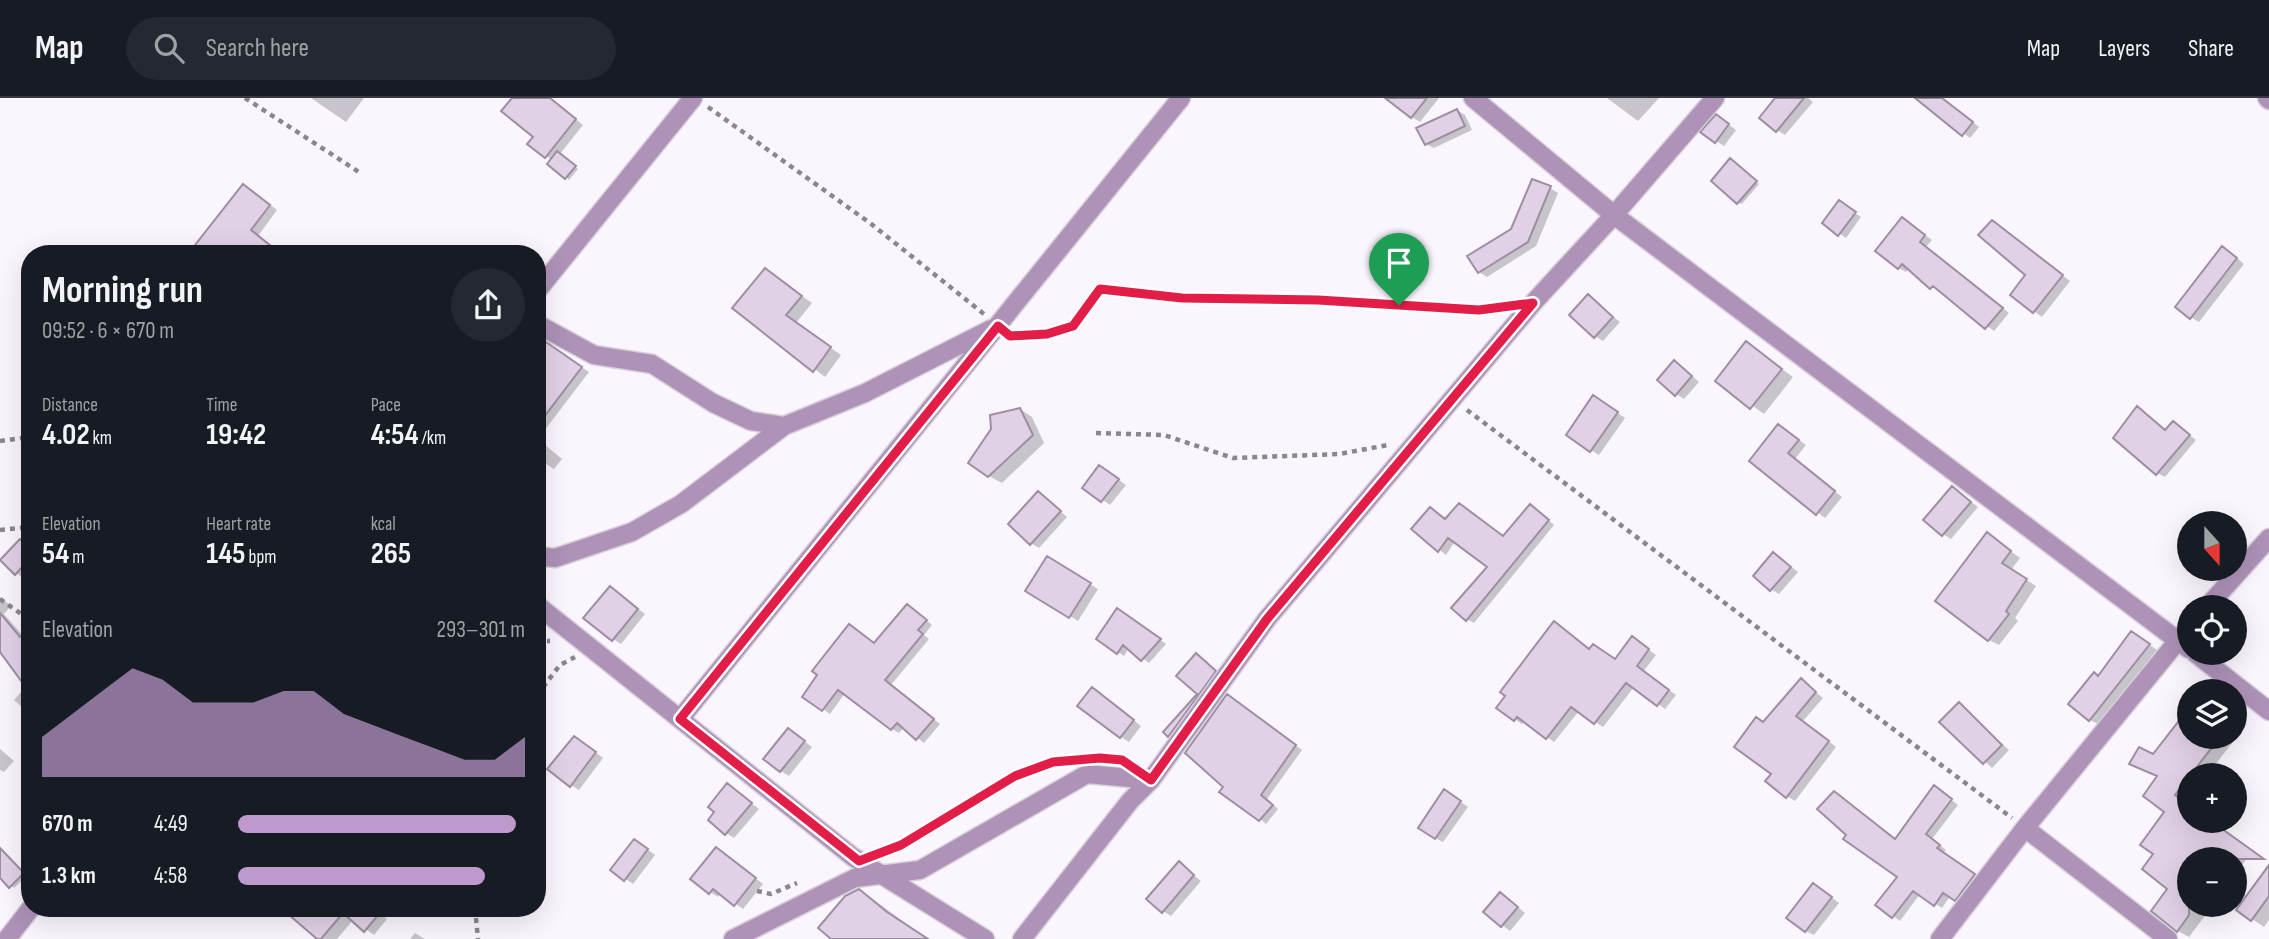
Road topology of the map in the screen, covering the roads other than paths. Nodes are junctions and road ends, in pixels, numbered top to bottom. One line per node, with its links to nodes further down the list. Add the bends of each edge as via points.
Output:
1 (1181, 98): 7 (street)
2 (1473, 98): 5 (street)
3 (1715, 98): 5 (street)
4 (700, 102): 6 (street)
5 (1614, 215): 14 (street); 19 (street, via 1533,303 1267,619)
6 (546, 281)
7 (998, 326): 9 (street, via 865,393); 18 (street)
8 (546, 329): 9 (street, via 594,355 652,364 751,421)
9 (784, 426): 11 (street, via 681,504 632,532)
10 (2269, 538): 12 (street)
11 (546, 557)
12 (2218, 595)
13 (546, 613): 18 (street)
14 (2177, 632)
15 (2177, 648): 20 (street)
16 (2209, 665): 17 (street)
17 (2269, 712)
18 (680, 719): 21 (street)
19 (1151, 780): 21 (street, via 1087,774 920,870); 26 (street)
20 (2025, 828): 27 (street); 28 (street)
21 (884, 877): 24 (street, via 855,878); 25 (street)
22 (24, 917): 23 (street)
23 (8, 939)
24 (733, 939)
25 (985, 939)
26 (1022, 939)
27 (1940, 939)
28 (2168, 939)

